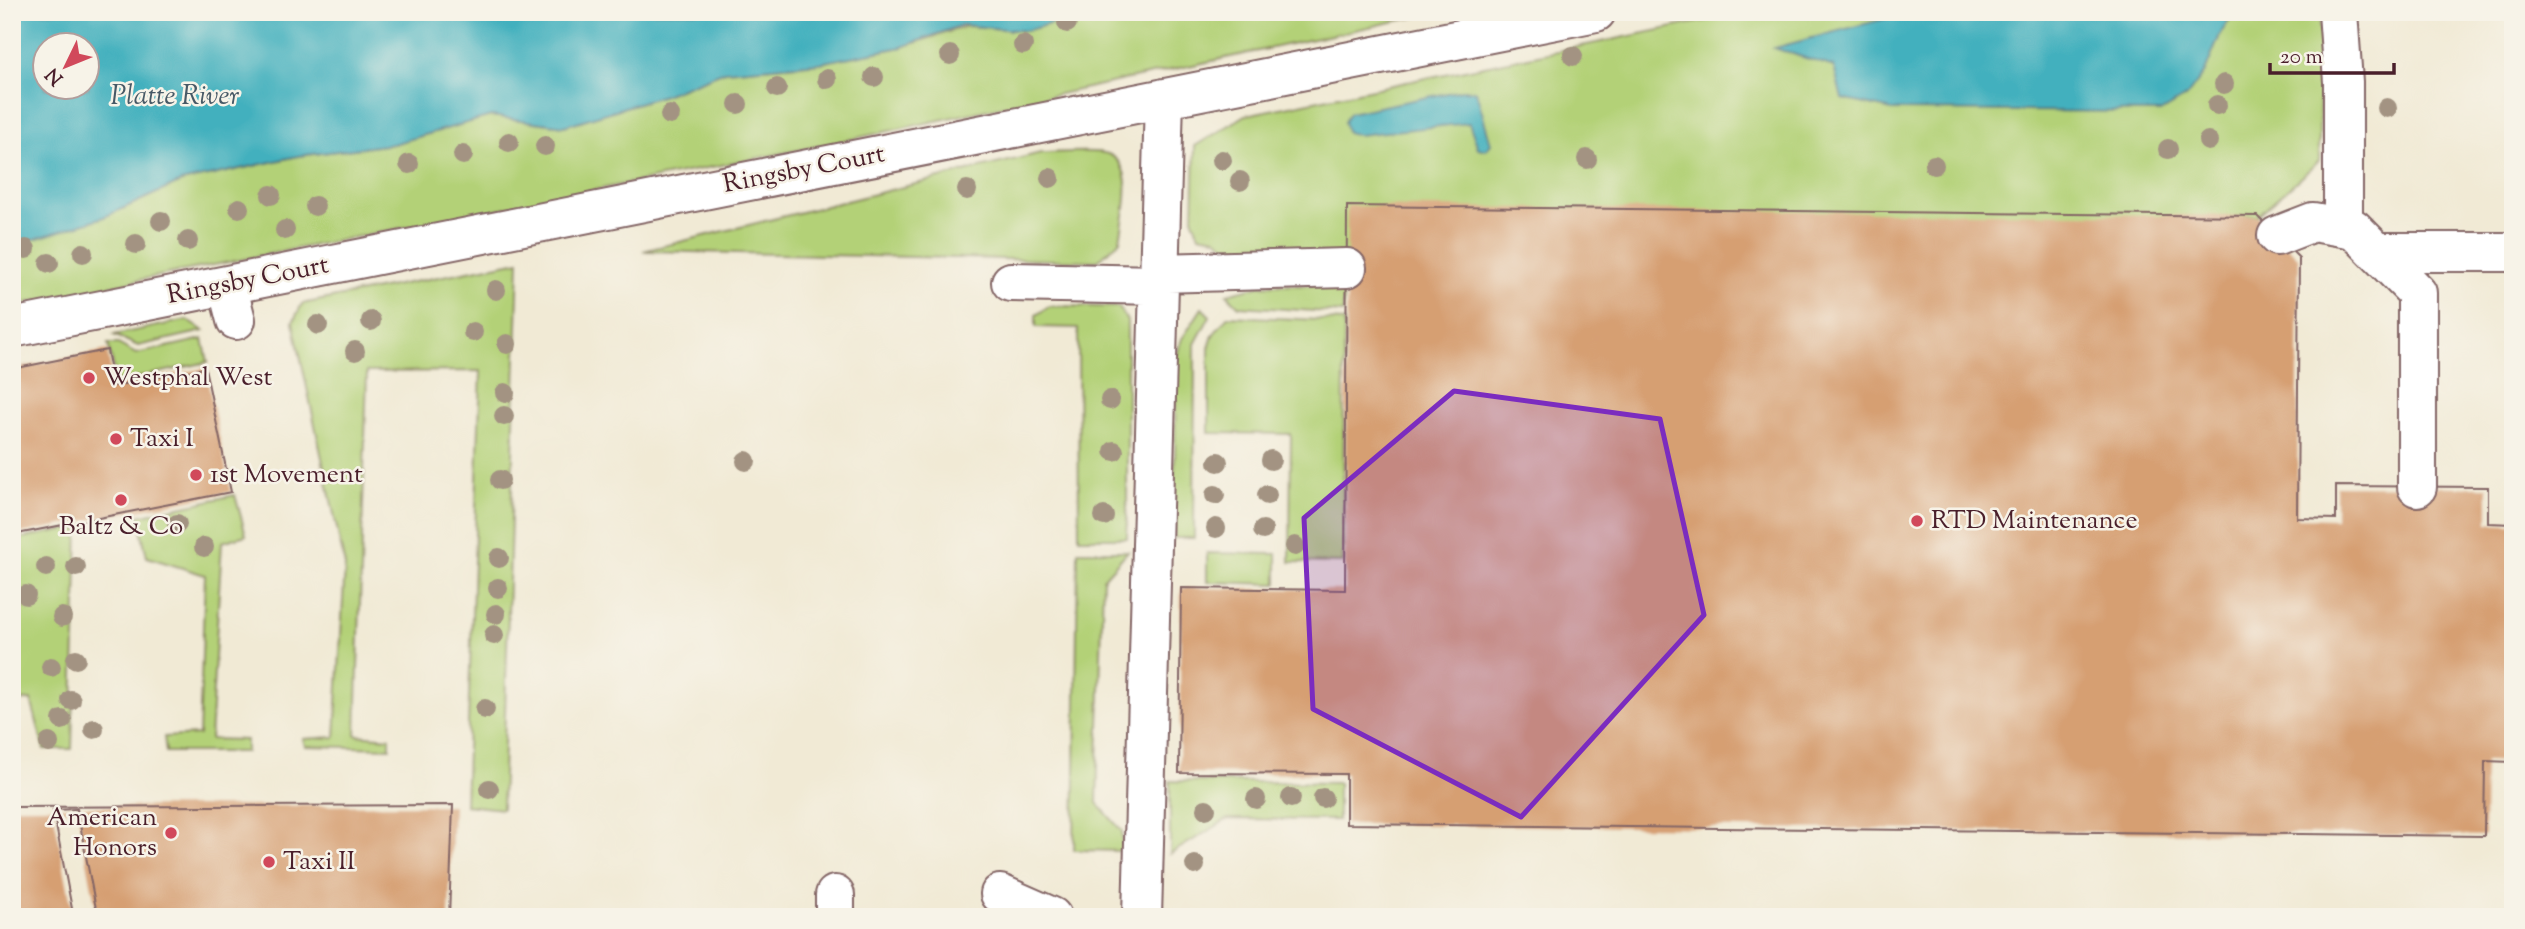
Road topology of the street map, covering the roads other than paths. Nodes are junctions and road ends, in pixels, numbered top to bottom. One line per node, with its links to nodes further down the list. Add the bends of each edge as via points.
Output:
1 (1596, 12): 3 (street, Ringsby Court)
2 (2338, 12): 4 (street)
3 (1164, 98): 9 (street); 11 (street, Ringsby Court, via 232,303)
4 (2343, 227): 5 (street, via 2313,222); 6 (street, via 2354,229)
5 (2277, 236)
6 (2378, 252): 7 (street); 12 (street, via 2417,293)
7 (2513, 252)
8 (1347, 268): 9 (street)
9 (1159, 279): 10 (street); 15 (street)
10 (1011, 282)
11 (12, 328)
12 (2417, 487)
13 (1000, 894): 14 (street)
14 (1052, 917)
15 (1142, 917)

